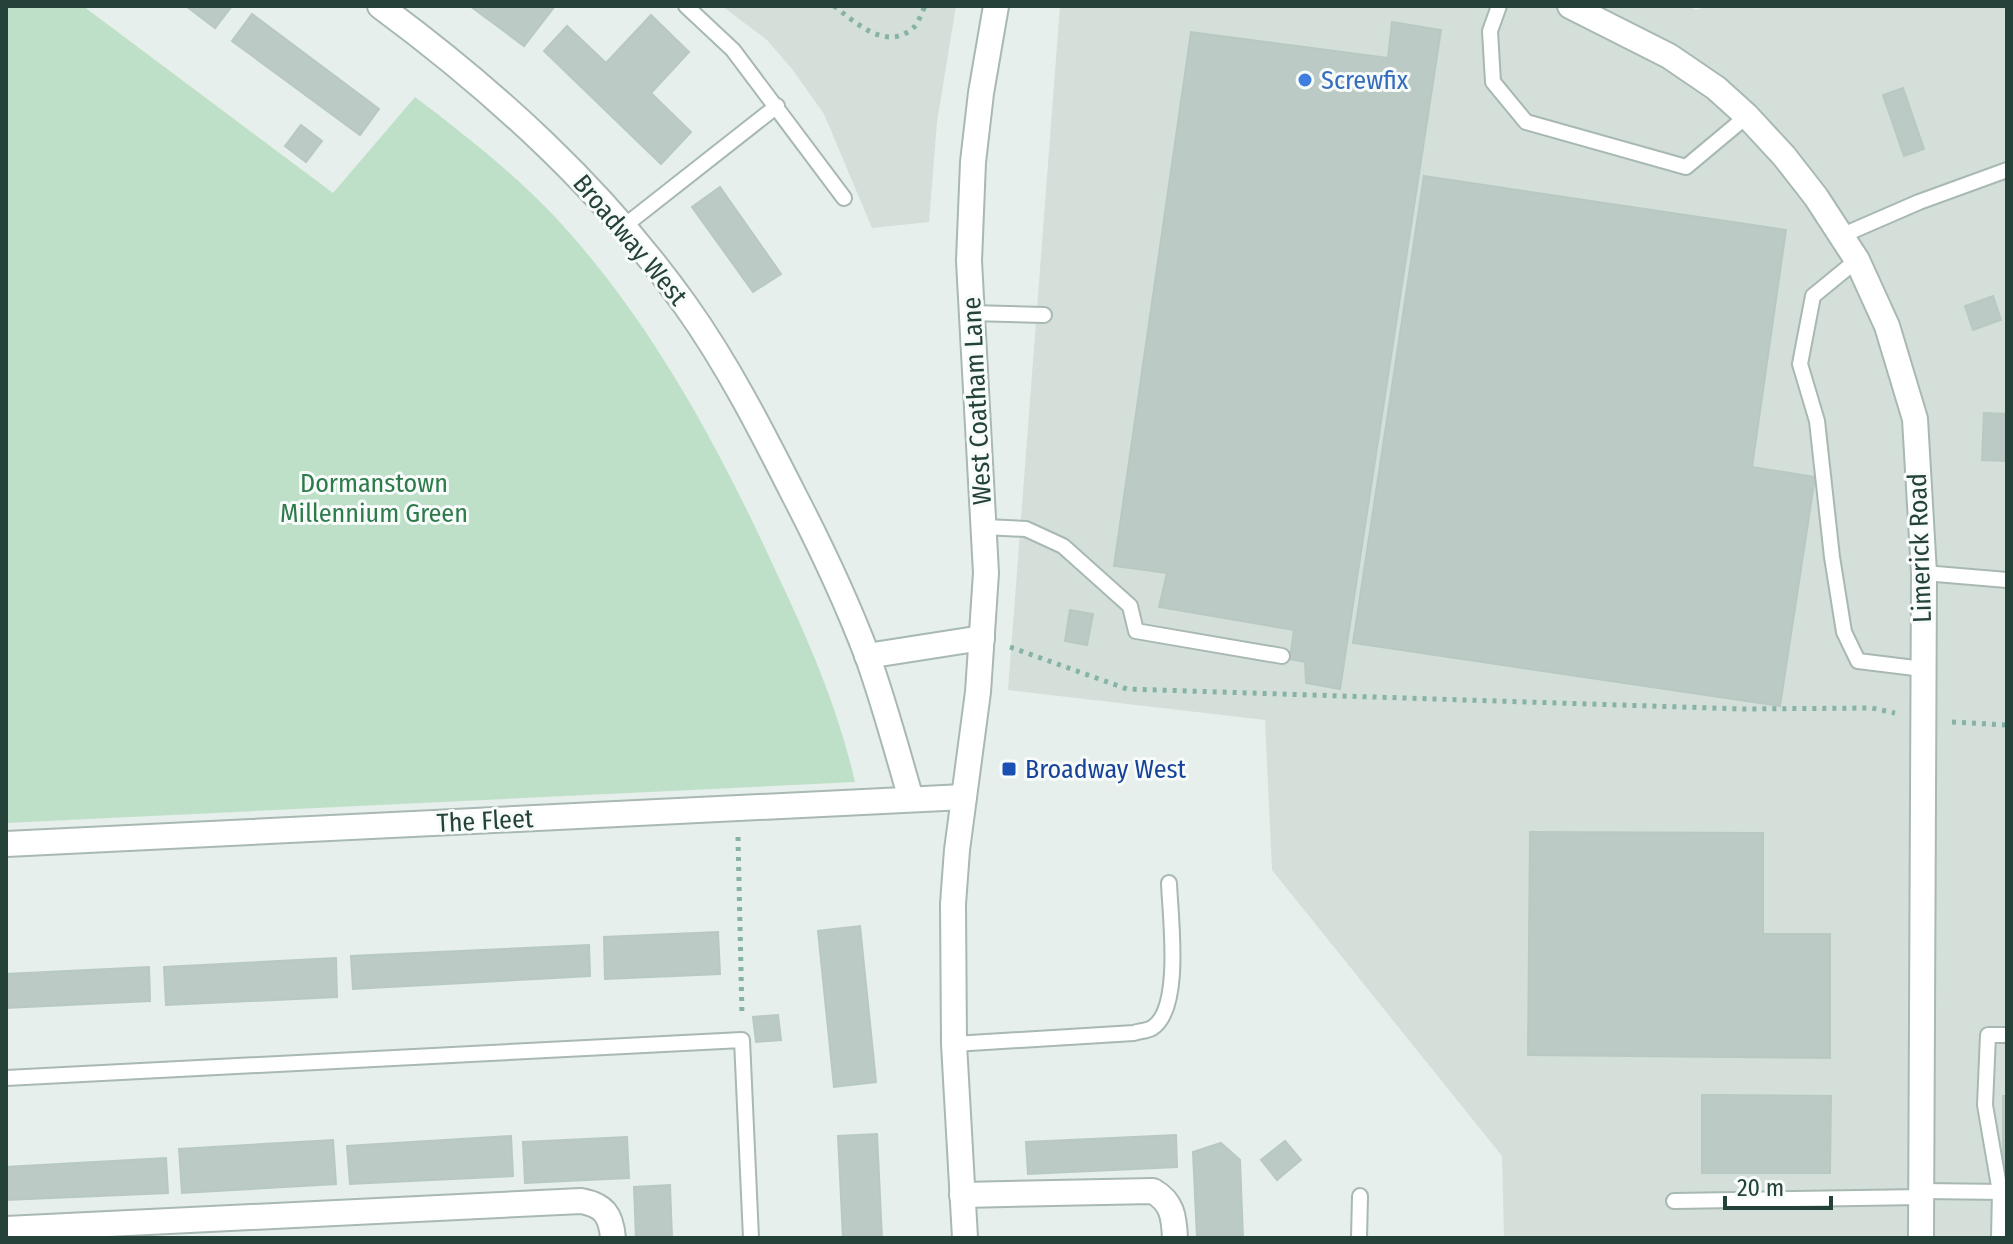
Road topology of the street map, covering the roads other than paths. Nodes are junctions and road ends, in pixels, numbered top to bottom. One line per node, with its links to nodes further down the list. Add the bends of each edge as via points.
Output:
1 (380, 6): 10 (street, Broadway West, via 528,127)
2 (686, 6): 6 (lane, via 733,50)
3 (996, 6): 13 (street, West Coatham Lane, via 973,162)
4 (1499, 6): 7 (lane, via 1490,31 1493,82 1526,122 1686,167)
5 (1570, 6): 7 (street, Limerick Road, via 1669,56)
6 (777, 106): 9 (lane); 10 (lane)
7 (1747, 116): 11 (street, Limerick Road)
8 (2007, 170): 11 (lane)
9 (844, 198)
10 (623, 227): 19 (street, Broadway West, via 686,306 765,436 826,557)
11 (1843, 235): 12 (street, Limerick Road)
12 (1857, 260): 16 (street, Limerick Road, via 1887,326 1915,419); 21 (lane, via 1813,296 1800,364 1817,421 1844,632 1858,661)
13 (970, 313): 14 (lane); 15 (street, West Coatham Lane)
14 (1044, 315)
15 (984, 527): 18 (street, West Coatham Lane); 20 (lane, via 1026,529 1063,546 1130,606 1136,631)
16 (1924, 573): 17 (lane); 21 (street, Limerick Road)
17 (2007, 580)
18 (982, 638): 19 (street); 22 (street, West Coatham Lane)
19 (867, 656): 23 (street, Broadway West)
20 (1282, 656)
21 (1923, 669): 30 (street, Limerick Road)
22 (964, 797): 23 (street, The Fleet); 27 (street, via 953,904)
23 (911, 799): 24 (street, The Fleet)
24 (6, 844)
25 (1169, 883): 27 (lane, via 1171,995 1152,1028)
26 (2007, 1035): 29 (lane, via 1988,1035 1985,1105)
27 (954, 1044): 31 (street)
28 (6, 1078): 37 (lane, via 742,1040)
29 (2004, 1192): 30 (lane); 42 (lane)
30 (1922, 1194): 33 (lane); 41 (street, Limerick Road)
31 (962, 1195): 38 (street); 39 (street, via 1153,1191 1165,1198 1175,1220)
32 (1360, 1196): 40 (lane)
33 (1674, 1201)
34 (268, 1227): 35 (street); 36 (street, via 581,1201 606,1211)
35 (6, 1229)
36 (613, 1238)
37 (751, 1238)
38 (965, 1238)
39 (1175, 1238)
40 (1359, 1238)
41 (1921, 1238)
42 (1999, 1238)

